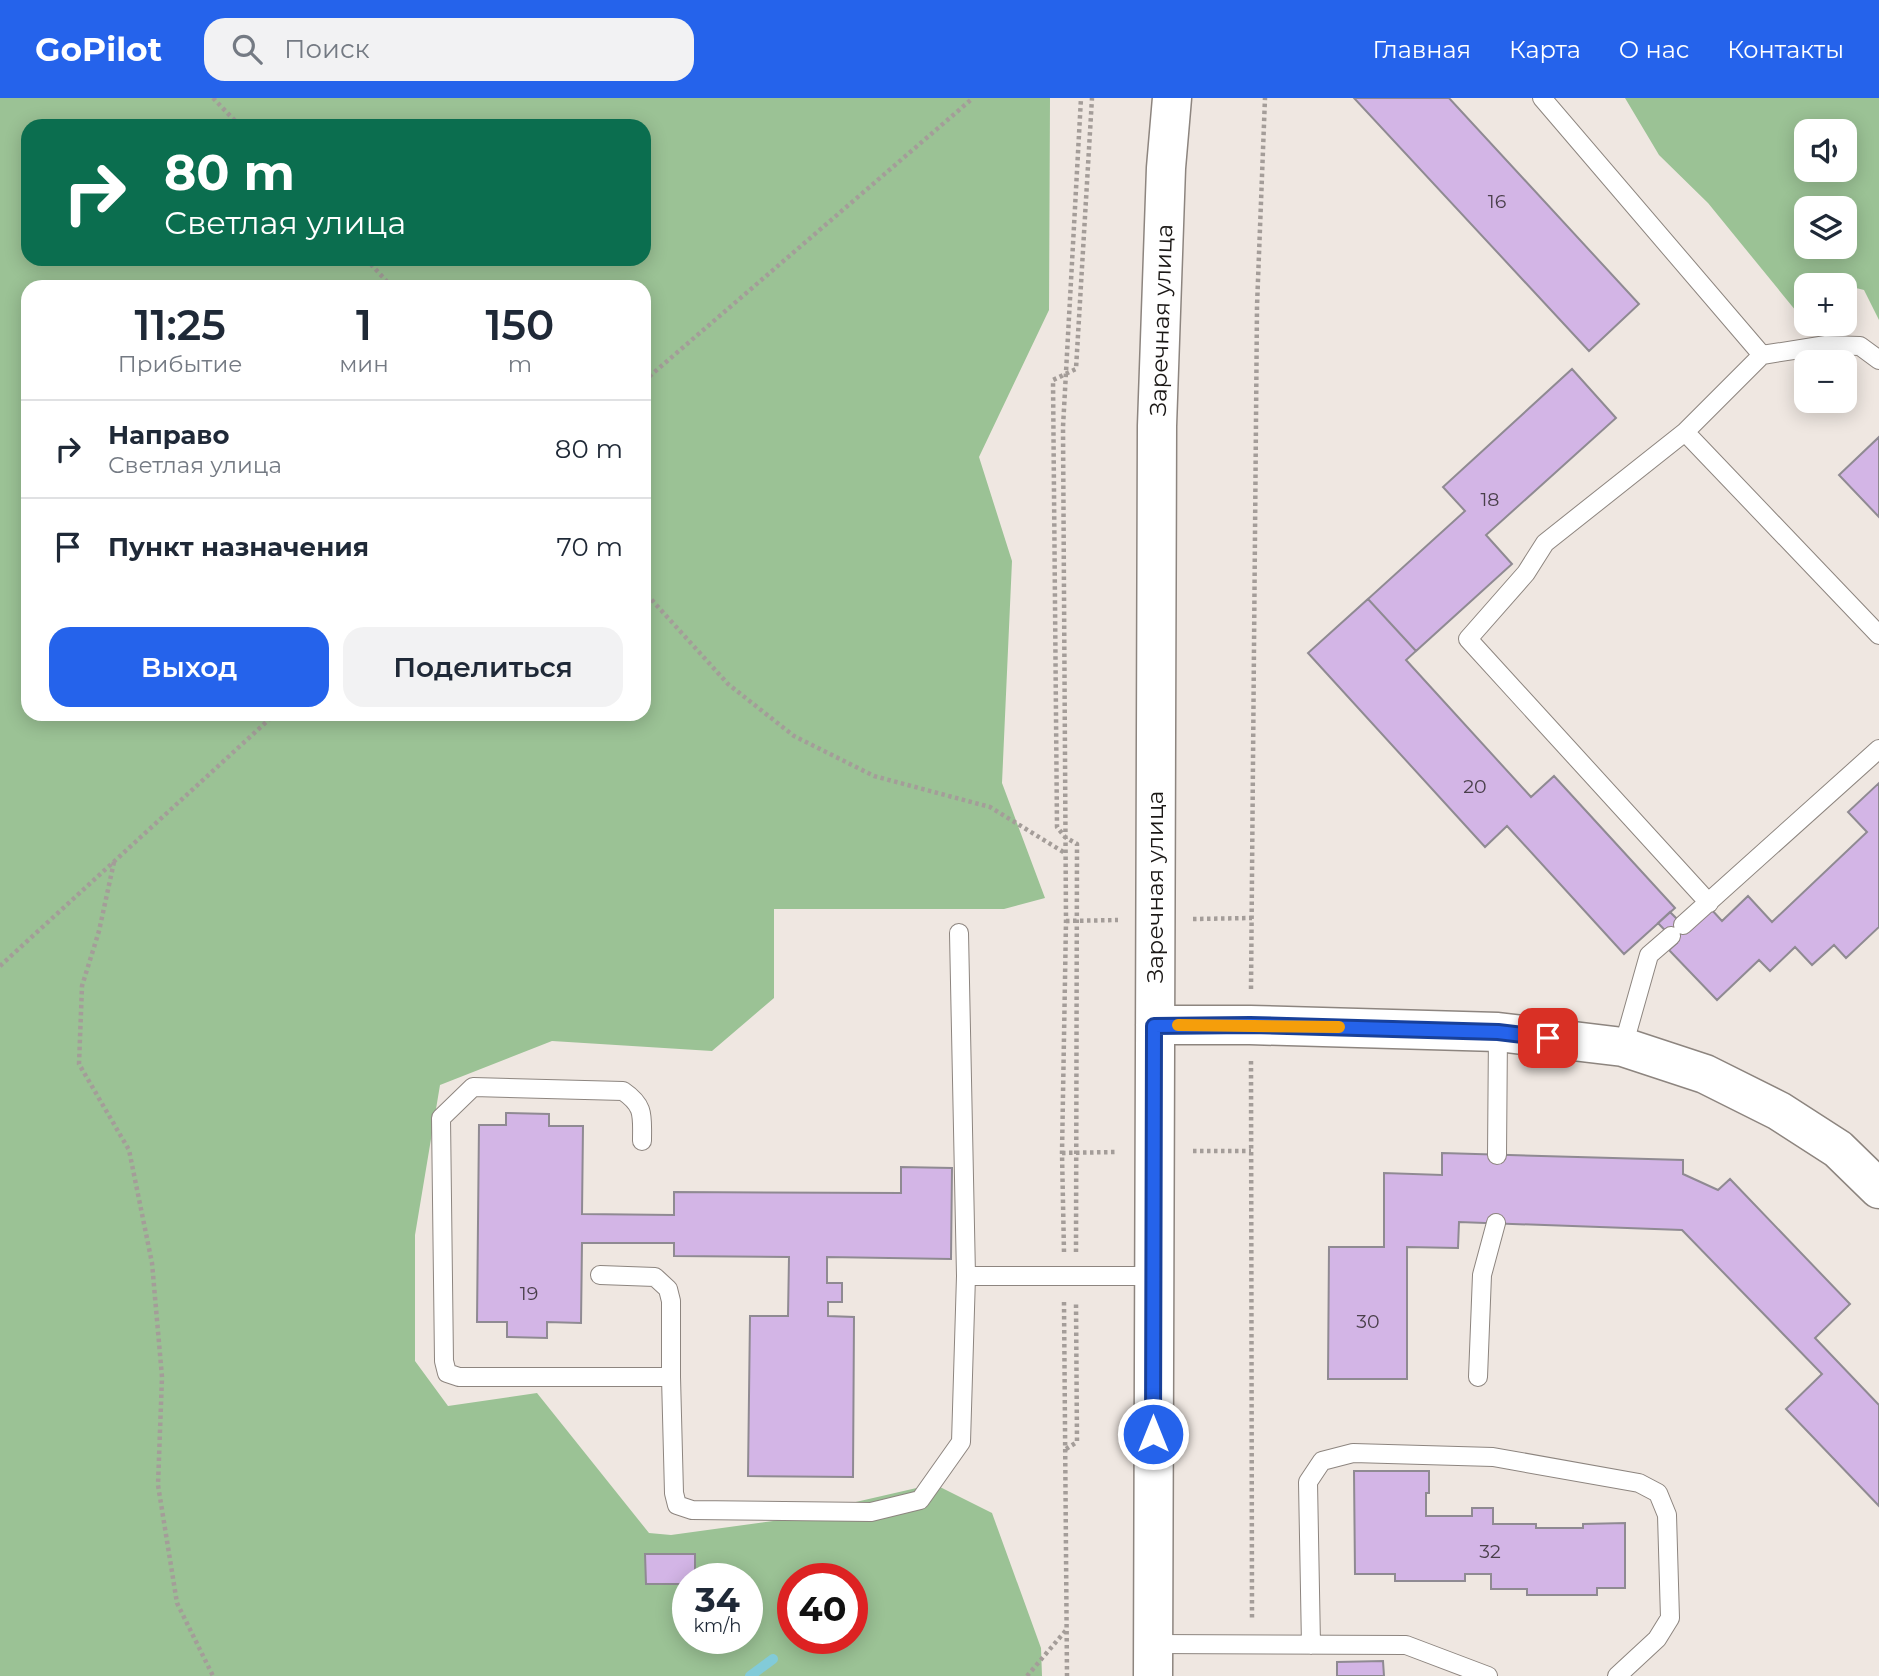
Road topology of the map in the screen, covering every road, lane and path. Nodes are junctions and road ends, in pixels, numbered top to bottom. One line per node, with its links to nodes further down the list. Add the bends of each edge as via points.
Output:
1 (213, 98): 8 (path)
2 (973, 98): 14 (path)
3 (1081, 98): 13 (path)
4 (1092, 98): 13 (path, via 1076,369)
5 (1172, 98): 27 (street, Заречная улица, via 1157,426)
6 (1265, 98): 26 (path, via 1257,306)
7 (1542, 98): 11 (lane)
8 (233, 119)
9 (372, 266): 10 (path)
10 (386, 280)
11 (1762, 355): 12 (lane, via 1826,345 1860,346); 15 (lane)
12 (1879, 360)
13 (1065, 374): 20 (path); 20 (path, via 1053,380 1057,827)
14 (651, 375)
15 (1685, 432): 17 (lane); 23 (lane, via 1545,543 1527,573 1468,639)
16 (651, 599): 21 (path, via 727,684 794,736 874,776 990,807)
17 (1879, 635)
18 (267, 721): 22 (path)
19 (1879, 749): 23 (lane)
20 (1065, 837): 21 (path); 36 (path, via 1077,844)
21 (1066, 854): 36 (path, via 1062,1153)
22 (114, 862): 25 (path); 45 (path, via 82,986 79,1064 129,1150 152,1263 162,1377 158,1485 174,1590)
23 (1709, 903): 29 (lane, via 1649,955)
24 (959, 933): 35 (lane)
25 (0, 966)
26 (1250, 1025): 27 (street); 28 (street); 42 (path)
27 (1154, 1026): 37 (street, Заречная улица)
28 (1498, 1032): 29 (street); 31 (lane)
29 (1623, 1047): 32 (street, via 1705,1074 1779,1111 1838,1149)
30 (642, 1141): 38 (lane, via 642,1114 636,1100 623,1091 473,1087 441,1118 444,1361 447,1373 459,1377)
31 (1497, 1155)
32 (1879, 1189)
33 (1496, 1223): 39 (lane, via 1482,1275)
34 (600, 1275): 38 (lane, via 655,1277 668,1289)
35 (966, 1276): 36 (lane); 38 (lane, via 961,1442 920,1500 871,1512 692,1510 677,1505)
36 (1070, 1276): 37 (lane); 40 (path); 40 (path, via 1077,1443)
37 (1153, 1276): 44 (street, Заречная улица)
38 (671, 1377)
39 (1478, 1377)
40 (1066, 1449): 41 (path)
41 (1068, 1628): 46 (path); 47 (path)
42 (1252, 1645): 43 (lane); 44 (lane)
43 (1311, 1645): 48 (lane, via 1406,1645); 49 (lane, via 1308,1482 1322,1461 1353,1453 1493,1457 1639,1483 1658,1493 1667,1515 1670,1618 1657,1639)
44 (1153, 1660)
45 (213, 1676)
46 (1027, 1676)
47 (1067, 1676)
48 (1488, 1676)
49 (1617, 1676)

